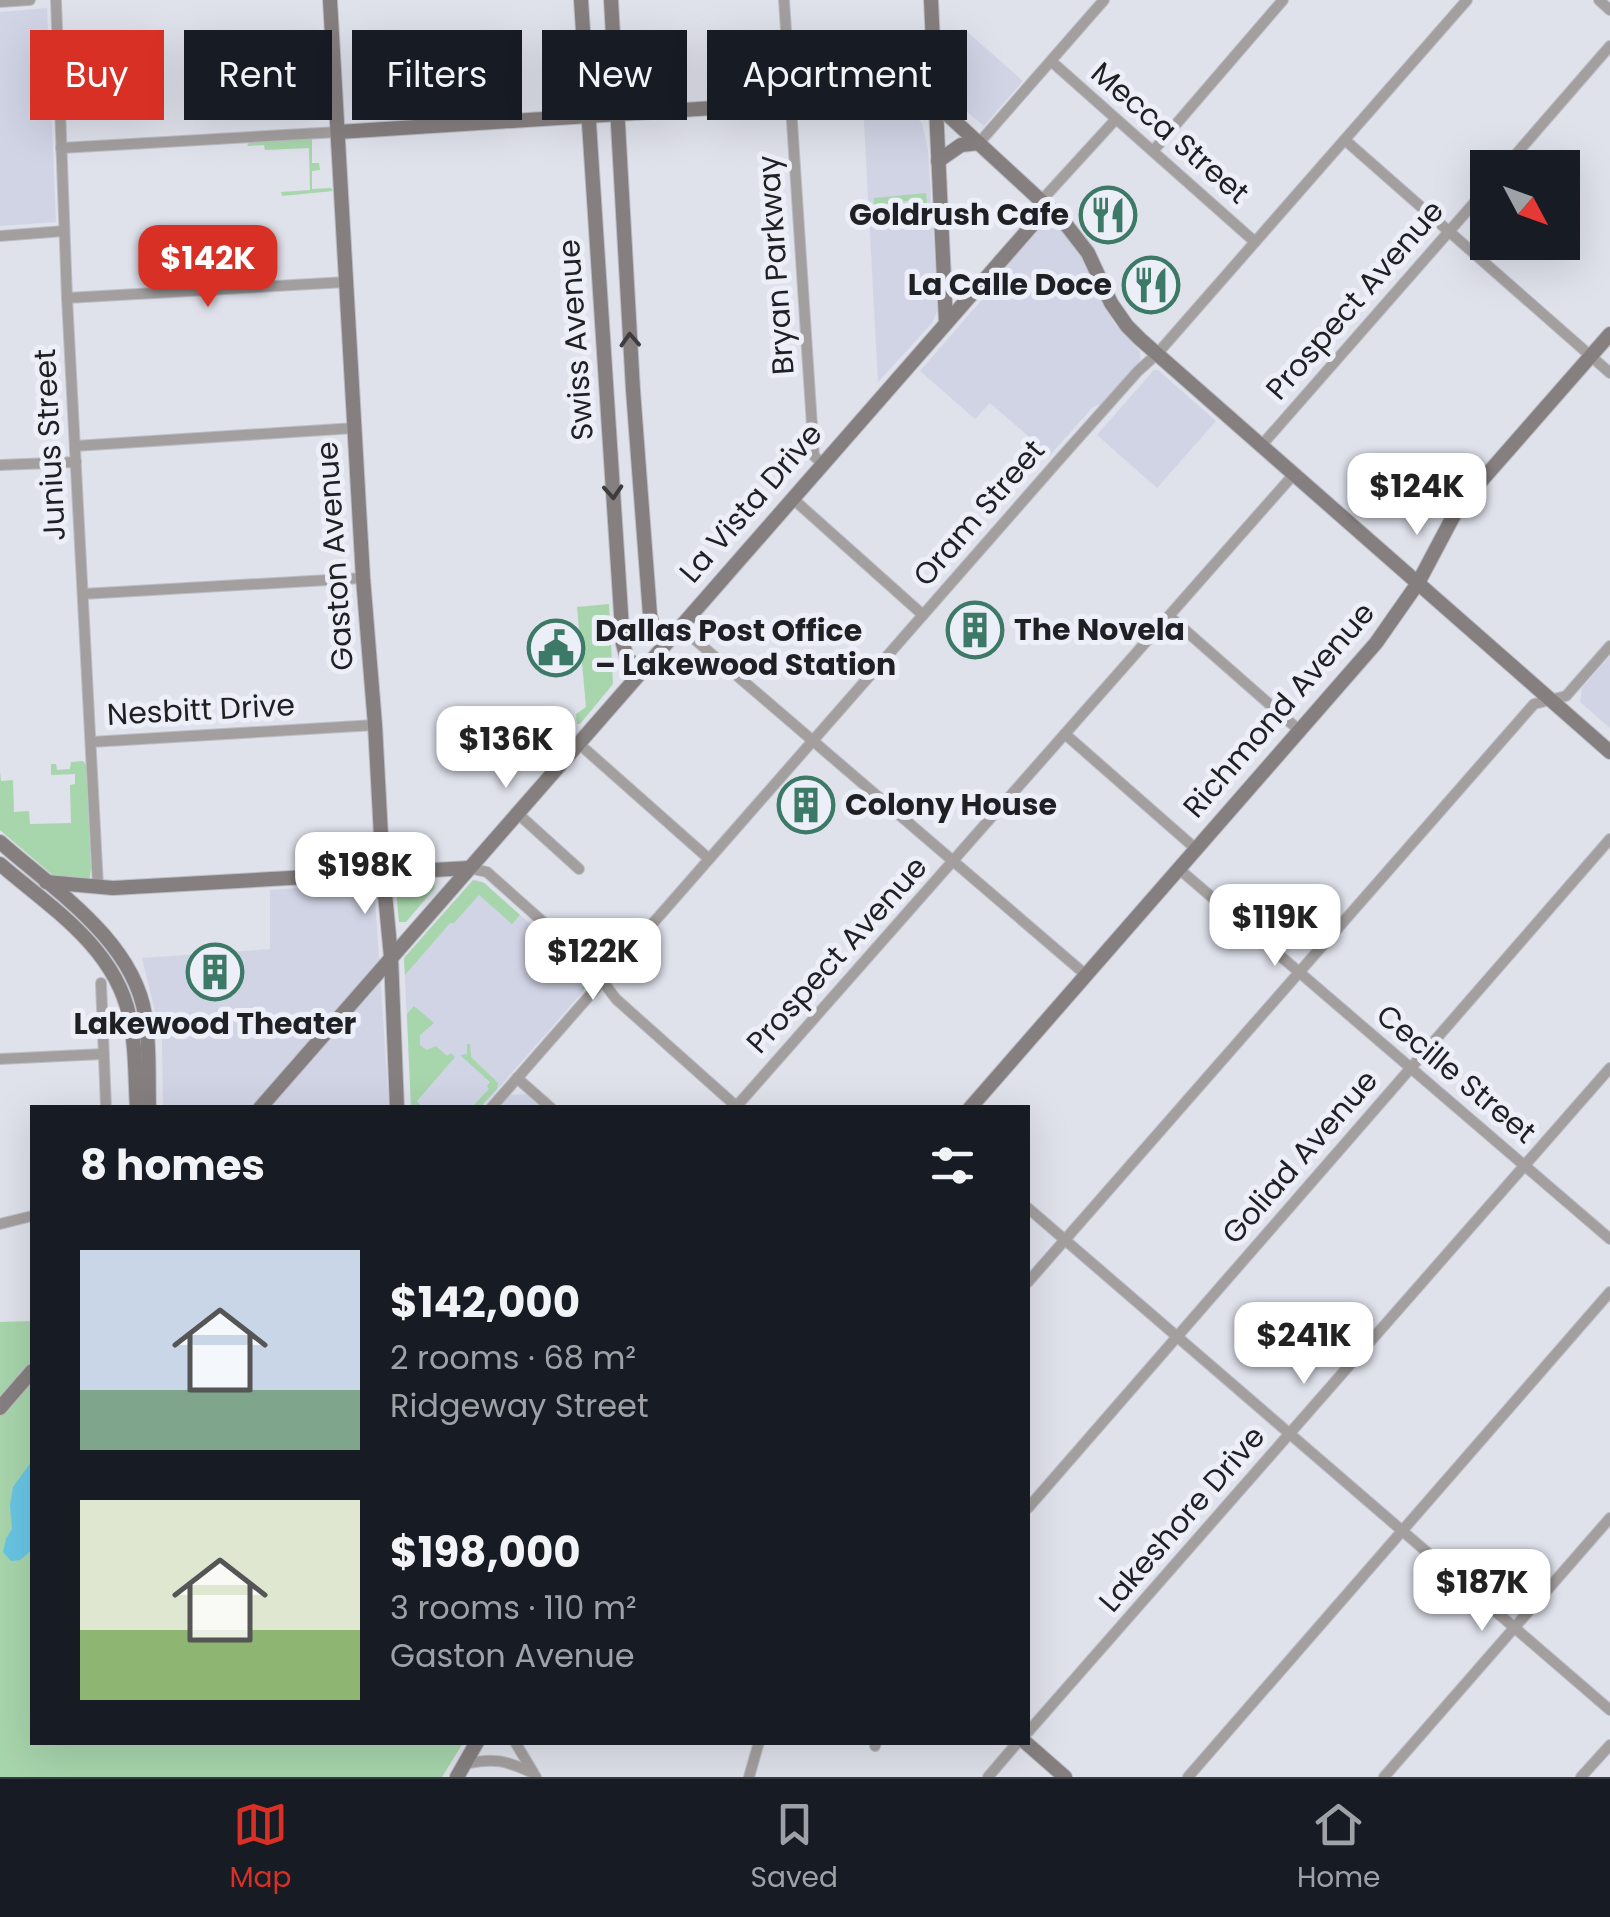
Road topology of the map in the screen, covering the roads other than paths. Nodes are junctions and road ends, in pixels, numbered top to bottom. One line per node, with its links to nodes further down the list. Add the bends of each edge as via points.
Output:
1 (30, 0): 12 (street)
2 (56, 0): 30 (street, Junius Street)
3 (330, 0): 27 (street, Gaston Avenue)
4 (582, 0): 14 (street, Swiss Avenue)
5 (611, 0): 15 (street, Swiss Avenue)
6 (784, 0): 16 (street, Bryan Parkway)
7 (931, 0): 17 (street)
8 (1104, 0): 19 (street)
9 (1283, 0): 32 (street)
10 (1467, 0): 28 (street, Oram Street)
11 (1599, 0): 13 (street)
12 (0, 2)
13 (1610, 10)
14 (584, 30)
15 (613, 30)
16 (786, 30)
17 (932, 30)
18 (1610, 46): 31 (street)
19 (1051, 61): 21 (street, Mecca Street); 29 (street)
20 (542, 118): 27 (street)
21 (1116, 119): 32 (street, Mecca Street); 34 (street, La Vista Drive)
22 (588, 120): 49 (street, Swiss Avenue)
23 (618, 120): 50 (street, Swiss Avenue, one-way to 23)
24 (792, 120): 55 (street, Bryan Parkway, via 814,456)
25 (936, 120): 33 (street)
26 (952, 120): 29 (street)
27 (338, 132): 30 (street); 41 (street, Gaston Avenue)
28 (1346, 140): 36 (street); 39 (street, Oram Street)
29 (979, 143): 33 (street); 34 (street)
30 (61, 148): 37 (street, Junius Street)
31 (1520, 150)
32 (1153, 151): 39 (street, Mecca Street)
33 (938, 161): 40 (street)
34 (1044, 204): 42 (street, La Vista Drive); 46 (street, via 1088,252 1111,303)
35 (1470, 207): 36 (street, Prospect Avenue)
36 (1449, 231): 47 (street); 53 (street, Prospect Avenue)
37 (64, 232): 38 (street); 43 (street, Junius Street)
38 (0, 236)
39 (1256, 242): 46 (street, Oram Street)
40 (944, 274): 42 (street, via 957,293); 44 (street)
41 (346, 282): 43 (street); 51 (street, Gaston Avenue)
42 (974, 291): 44 (street, La Vista Drive)
43 (67, 298): 52 (street, Junius Street)
44 (946, 324): 55 (street, La Vista Drive)
45 (1610, 334): 47 (street, Richmond Avenue)
46 (1156, 354): 53 (street); 62 (street, Oram Street)
47 (1591, 356): 48 (street); 60 (street, Richmond Avenue, via 1454,514)
48 (1610, 373)
49 (607, 390): 50 (street); 67 (street, Swiss Avenue, one-way to 67, via 623,644)
50 (633, 390): 65 (street, Swiss Avenue, via 650,615)
51 (354, 428): 52 (street); 59 (street, Gaston Avenue)
52 (75, 446): 54 (street, Junius Street)
53 (1261, 446): 57 (street)
54 (76, 462): 56 (street); 61 (street, Junius Street)
55 (822, 463): 58 (street, La Vista Drive)
56 (0, 465)
57 (1294, 474): 60 (street); 63 (street, Prospect Avenue)
58 (792, 498): 62 (street); 64 (street, La Vista Drive)
59 (363, 578): 61 (street); 69 (street, Gaston Avenue)
60 (1418, 584): 68 (street); 70 (street, Richmond Avenue)
61 (83, 594): 73 (street, Junius Street)
62 (923, 614): 72 (street, Oram Street)
63 (1169, 616): 70 (street); 71 (street, Prospect Avenue)
64 (679, 626): 65 (street, La Vista Drive); 72 (street)
65 (666, 640): 67 (street, La Vista Drive)
66 (1610, 646): 68 (street, via 1566,696)
67 (641, 670): 74 (street, La Vista Drive)
68 (1551, 700): 75 (street); 92 (street, via 1534,704)
69 (375, 725): 73 (street, Nesbitt Drive); 86 (street, Gaston Avenue)
70 (1300, 731): 79 (street, Richmond Avenue)
71 (1066, 734): 79 (street); 81 (street, Prospect Avenue)
72 (812, 741): 80 (street, Oram Street); 81 (street)
73 (91, 742): 88 (street, Junius Street)
74 (577, 742): 76 (street, La Vista Drive); 80 (street)
75 (1610, 752)
76 (516, 812): 82 (street, La Vista Drive); 85 (street)
77 (1610, 840): 99 (street, Goliad Avenue)
78 (0, 842): 87 (street)
79 (1196, 849): 84 (street, Richmond Avenue)
80 (708, 858): 94 (street, Oram Street)
81 (954, 861): 93 (street); 102 (street, Prospect Avenue)
82 (468, 868): 86 (street); 91 (street, La Vista Drive); 94 (street, via 487,872)
83 (3, 869): 89 (street)
84 (1179, 869): 92 (street, Cecille Street); 93 (street, Richmond Avenue)
85 (580, 870)
86 (383, 872): 88 (street); 91 (street, Gaston Avenue)
87 (46, 882): 88 (street); 89 (street)
88 (98, 886): 89 (street)
89 (75, 918): 90 (street); 96 (street, via 106,937 128,968)
90 (92, 944): 96 (street, via 120,970); 104 (street, via 129,1012)
91 (391, 956): 106 (street, La Vista Drive); 107 (street, Gaston Avenue)
92 (1300, 972): 99 (street, Cecille Street); 115 (street)
93 (1086, 975): 110 (street, Richmond Avenue)
94 (602, 979): 101 (street, Oram Street); 102 (street, via 616,999)
95 (101, 983): 97 (street)
96 (145, 1017): 105 (street)
97 (103, 1054): 98 (street); 103 (street)
98 (0, 1059)
99 (1412, 1067): 111 (street, Cecille Street); 119 (street, Goliad Avenue)
100 (1610, 1068): 111 (street, Lakeshore Drive)
101 (517, 1078): 108 (street, Oram Street); 109 (street)
102 (738, 1104)
103 (106, 1105)
104 (136, 1105)
105 (150, 1105)
106 (263, 1105)
107 (398, 1105)
108 (494, 1105)
109 (548, 1105)
110 (973, 1105)
111 (1525, 1166): 116 (street, Cecille Street); 122 (street, Lakeshore Drive)
112 (1030, 1210): 115 (street)
113 (30, 1216): 114 (street)
114 (0, 1224)
115 (1064, 1240): 117 (street); 119 (street)
116 (1610, 1240)
117 (1030, 1280)
118 (1610, 1292): 125 (street)
119 (1176, 1336): 122 (street); 123 (street, Goliad Avenue)
120 (30, 1373): 121 (street)
121 (0, 1408)
122 (1290, 1435): 125 (street); 128 (street, Lakeshore Drive)
123 (1030, 1506)
124 (1610, 1518): 126 (street)
125 (1402, 1532): 126 (street); 140 (street)
126 (1514, 1628): 127 (street); 141 (street)
127 (1610, 1710)
128 (1030, 1730)
129 (475, 1745): 135 (street)
130 (518, 1745): 136 (street)
131 (758, 1745): 137 (street)
132 (1019, 1745): 138 (street)
133 (1026, 1745): 139 (street)
134 (1610, 1745): 142 (street)
135 (461, 1771): 136 (street, via 499,1760)
136 (535, 1775)
137 (749, 1777)
138 (988, 1777)
139 (1066, 1777)
140 (1188, 1777)
141 (1384, 1777)
142 (1581, 1777)

